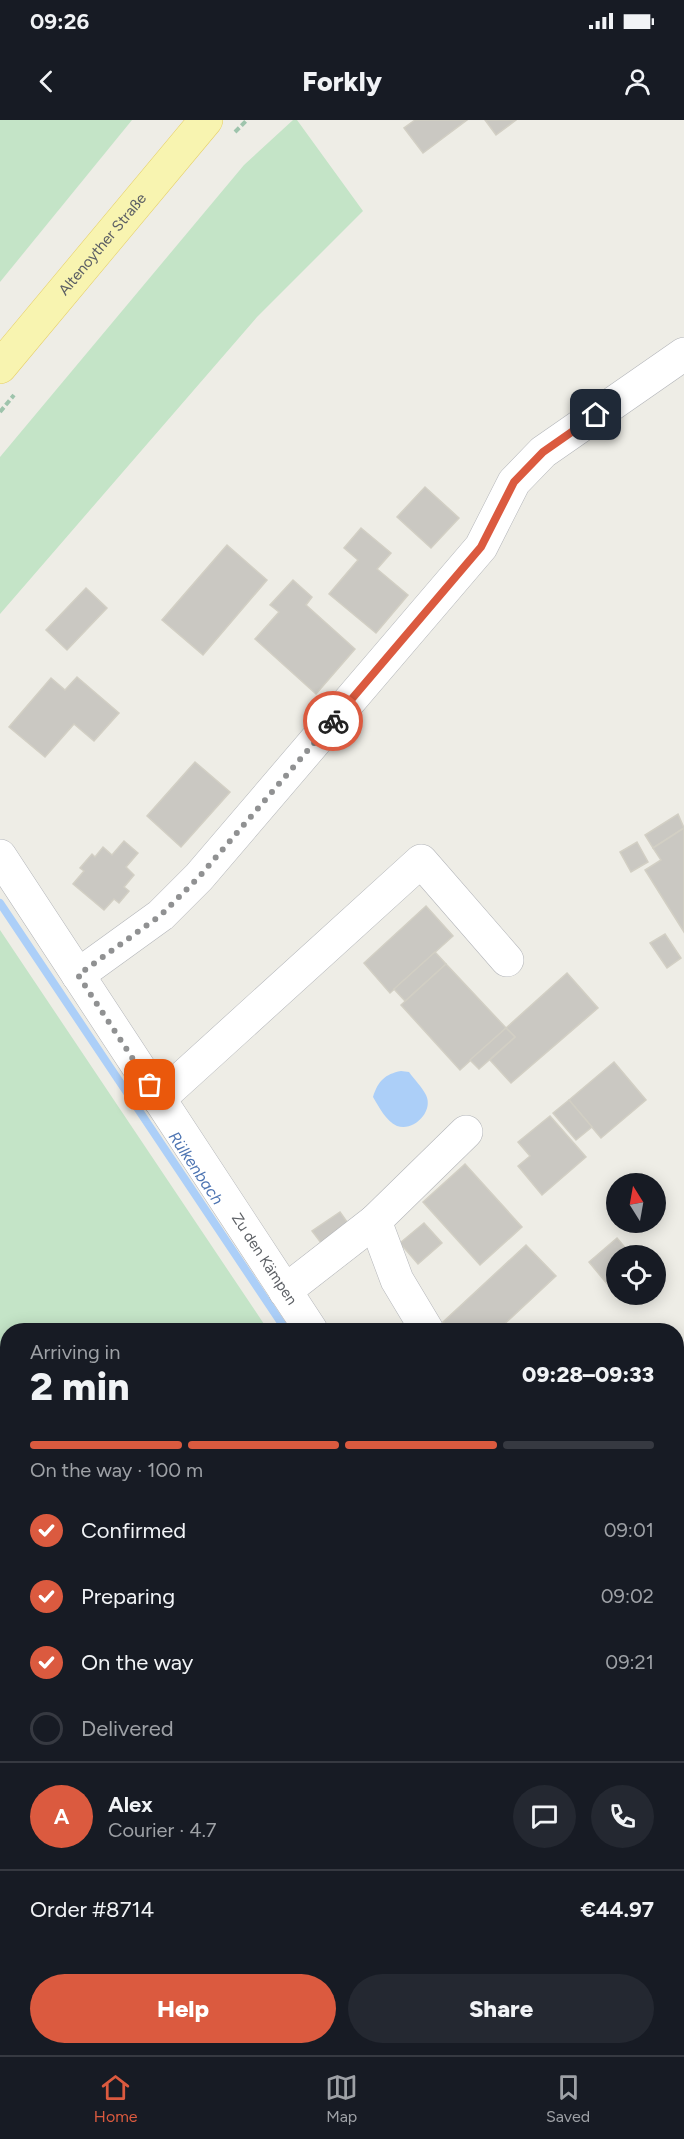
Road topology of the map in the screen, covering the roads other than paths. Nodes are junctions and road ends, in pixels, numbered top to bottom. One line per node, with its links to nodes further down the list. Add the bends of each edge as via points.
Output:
1 (206, 120): 3 (main road, Altenoyther Straße)
2 (684, 354): 6 (street, via 543,452 514,482 481,547 199,877 161,915)
3 (0, 367)
4 (0, 856): 6 (street, Zu den Kämpen)
5 (507, 960): 7 (street, via 421,861)
6 (78, 975): 7 (street, Zu den Kämpen)
7 (159, 1099): 10 (street, Zu den Kämpen)
8 (466, 1132): 9 (street)
9 (375, 1221): 10 (street); 12 (street, via 397,1280)
10 (285, 1292): 11 (street, Zu den Kämpen)
11 (306, 1323)
12 (423, 1323)

